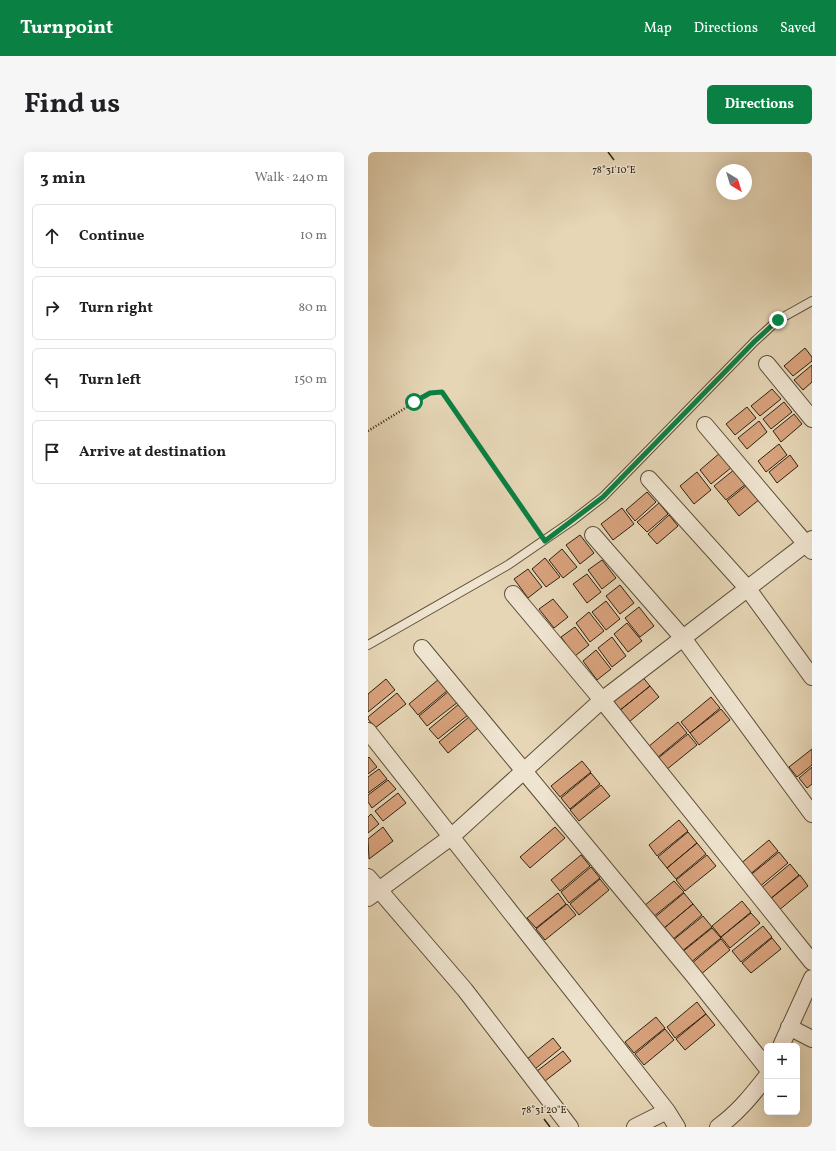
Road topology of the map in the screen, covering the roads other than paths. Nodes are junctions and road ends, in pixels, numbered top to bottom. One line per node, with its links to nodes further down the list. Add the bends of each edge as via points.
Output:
1 (812, 301): 11 (lane, via 778,320 755,341 603,497 545,541 508,565)
2 (767, 364): 3 (street)
3 (812, 419)
4 (705, 424): 7 (street)
5 (649, 479): 8 (street)
6 (593, 535): 10 (street)
7 (810, 544): 8 (street)
8 (748, 589): 10 (street); 13 (street)
9 (513, 594): 14 (street)
10 (683, 638): 14 (street); 17 (street)
11 (368, 645)
12 (422, 648): 16 (street)
13 (812, 677)
14 (602, 700): 16 (street); 21 (street)
15 (368, 731): 18 (street)
16 (523, 770): 18 (street); 26 (street)
17 (812, 814)
18 (452, 837): 20 (street); 28 (street)
19 (368, 877): 20 (street)
20 (373, 894): 29 (street, via 465,990)
21 (812, 962)
22 (812, 978): 23 (street)
23 (789, 1027): 24 (street); 25 (street)
24 (812, 1039)
25 (782, 1043)
26 (764, 1064)
27 (765, 1079): 32 (street, via 732,1118)
28 (667, 1111): 30 (street); 31 (street)
29 (570, 1127)
30 (635, 1127)
31 (677, 1127)
32 (718, 1127)

